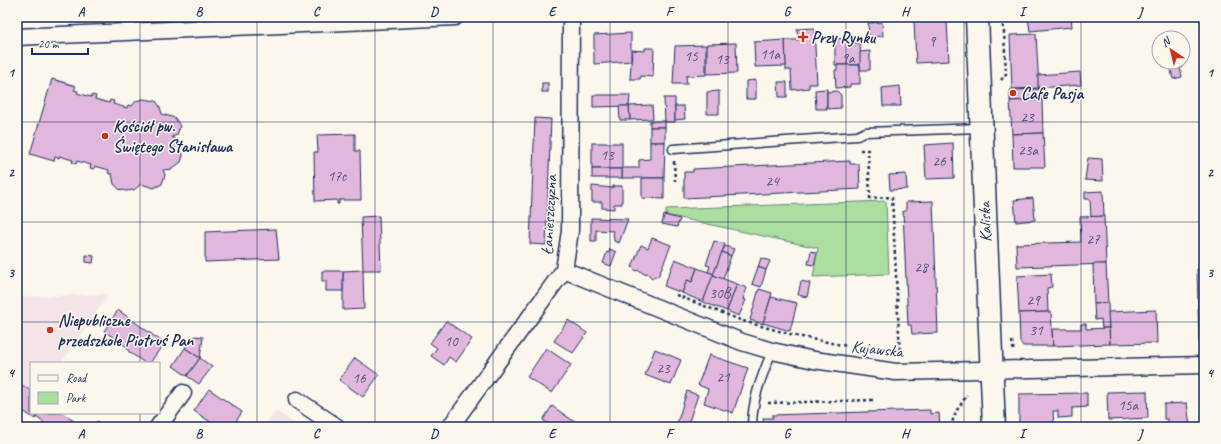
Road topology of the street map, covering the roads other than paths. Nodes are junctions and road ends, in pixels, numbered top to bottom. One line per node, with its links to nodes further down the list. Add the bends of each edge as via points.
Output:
1 (455, 17): 4 (street)
2 (571, 17): 7 (street, Łanieszczyzna, via 570,231)
3 (977, 17): 5 (street, Kaliska)
4 (17, 37)
5 (981, 128): 6 (lane, via 866,132 853,137); 10 (street, Kaliska)
6 (673, 149)
7 (564, 270): 8 (street, Kujawska, via 742,342); 15 (street, Łanieszczyzna)
8 (772, 351): 10 (street, Kujawska, via 885,371); 16 (lane, via 757,388)
9 (1204, 365): 10 (street, Kujawska)
10 (992, 370): 17 (street, Kaliska)
11 (183, 393): 13 (street)
12 (297, 400): 14 (street)
13 (158, 427)
14 (337, 427)
15 (450, 427)
16 (752, 427)
17 (994, 427)

